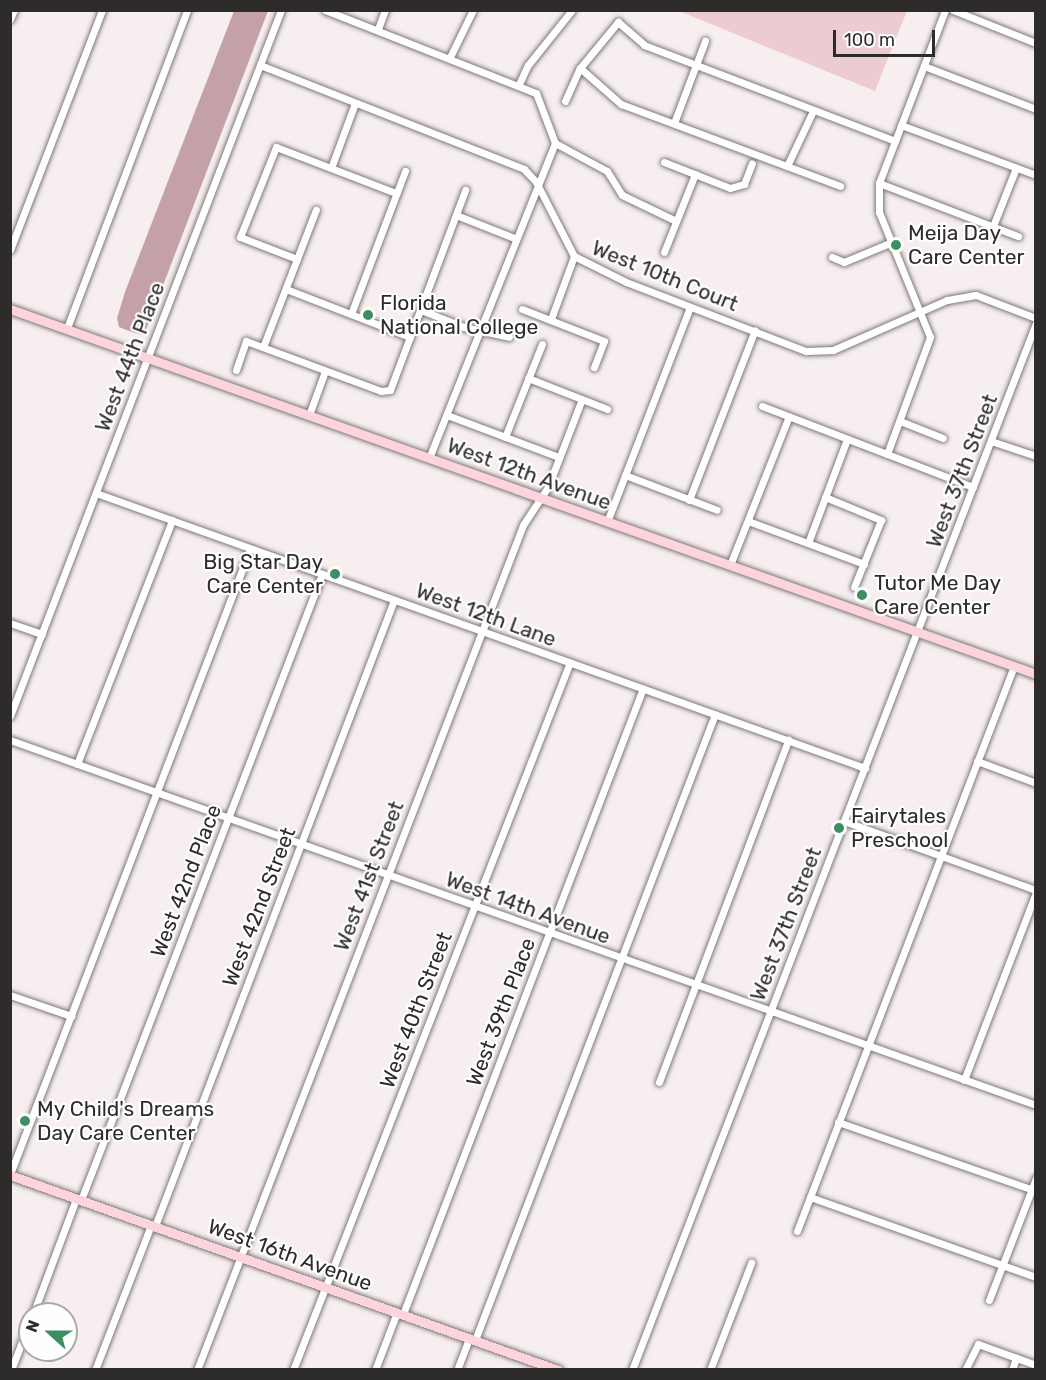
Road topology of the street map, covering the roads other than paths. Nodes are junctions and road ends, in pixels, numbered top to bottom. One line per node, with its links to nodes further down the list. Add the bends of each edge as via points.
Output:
1 (14, 10): 11 (street)
2 (102, 10): 49 (street)
3 (187, 10): 64 (street)
4 (281, 10): 16 (street, West 44th Place)
5 (385, 10): 12 (street)
6 (473, 10): 15 (street)
7 (572, 10): 20 (street, via 528,65)
8 (945, 10): 18 (street)
9 (953, 10): 14 (street)
10 (330, 11): 12 (street)
11 (10, 20)
12 (378, 29): 15 (street)
13 (705, 41): 17 (street)
14 (1035, 43)
15 (450, 57): 20 (street)
16 (260, 65): 22 (street, West 10th Court); 71 (street, West 44th Place)
17 (696, 65): 19 (street, via 644,45 618,22); 24 (street); 25 (street)
18 (924, 66): 23 (street); 26 (street)
19 (580, 68): 21 (street); 25 (street, via 621,104)
20 (519, 84): 28 (street, via 536,93 545,107)
21 (565, 101)
22 (355, 103): 32 (street); 37 (street, West 10th Court, via 524,169)
23 (1035, 109)
24 (813, 111): 27 (street); 31 (street)
25 (674, 123): 31 (street)
26 (901, 124): 27 (street); 33 (street)
27 (895, 141): 38 (street)
28 (555, 143): 37 (street); 44 (street, via 607,171 621,195)
29 (664, 162): 35 (street)
30 (752, 163): 35 (street, via 744,184 730,188)
31 (787, 166): 39 (street)
32 (331, 168): 41 (street); 53 (street, via 276,147 240,237)
33 (1016, 168): 36 (street); 45 (street)
34 (405, 171): 41 (street)
35 (694, 174): 44 (street)
36 (1035, 175)
37 (536, 182): 47 (street); 51 (street, West 10th Court)
38 (879, 183): 45 (street); 48 (street, via 879,212)
39 (840, 186)
40 (465, 190): 43 (street)
41 (396, 193): 60 (street)
42 (316, 210): 53 (street)
43 (456, 215): 47 (street); 58 (street)
44 (676, 221): 50 (street)
45 (993, 226): 46 (street)
46 (1018, 236)
47 (514, 238): 65 (street)
48 (892, 242): 52 (street, via 844,262); 59 (street)
49 (10, 250)
50 (664, 252)
51 (574, 256): 55 (street, West 10th Court); 62 (street)
52 (832, 257)
53 (297, 259): 54 (street)
54 (286, 289): 60 (street); 70 (street)
55 (690, 307): 66 (street, West 10th Court); 91 (street)
56 (10, 309): 64 (main road, West 12th Avenue)
57 (522, 309): 62 (street)
58 (421, 310): 65 (street); 67 (street)
59 (922, 310): 61 (street, West 10th Court, via 976,295); 66 (street, West 10th Court, via 833,350 806,351); 82 (street, via 930,337)
60 (351, 314): 67 (street)
61 (1035, 318)
62 (551, 319): 72 (street, via 604,341)
63 (1035, 323): 86 (street, West 37th Street)
64 (66, 328): 71 (main road, West 12th Avenue)
65 (478, 328): 68 (street); 80 (street)
66 (755, 330): 96 (street)
67 (410, 337): 74 (street, via 390,390 381,391)
68 (509, 337)
69 (542, 344): 75 (street)
70 (263, 348): 73 (street, via 246,341); 74 (street)
71 (148, 358): 79 (main road, West 12th Avenue); 93 (street, West 44th Place)
72 (594, 367)
73 (236, 370)
74 (325, 371): 79 (street)
75 (528, 378): 76 (street); 83 (street)
76 (582, 399): 78 (street); 89 (street, West 41st Street)
77 (762, 406): 81 (street)
78 (607, 409)
79 (309, 415): 90 (main road, West 12th Avenue)
80 (447, 415): 83 (street); 90 (street)
81 (789, 416): 85 (street); 99 (street)
82 (900, 421): 84 (street); 87 (street)
83 (505, 437): 89 (street)
84 (943, 438)
85 (847, 439): 87 (street); 95 (street)
86 (991, 441): 88 (street); 92 (street, West 37th Street)
87 (887, 454): 92 (street)
88 (1035, 456)
89 (560, 457): 94 (street, West 41st Street)
90 (429, 458): 94 (main road, West 12th Avenue)
91 (625, 475): 96 (street); 100 (street)
92 (973, 487): 110 (street, West 37th Street)
93 (96, 493): 98 (street, West 12th Lane); 111 (street, West 44th Place)
94 (539, 496): 100 (main road, West 12th Avenue); 109 (street, West 41st Street, via 522,525)
95 (825, 498): 101 (street); 103 (street, via 881,520)
96 (689, 500): 97 (street)
97 (717, 510)
98 (172, 520): 102 (street, West 12th Lane); 121 (street)
99 (748, 521): 101 (street); 104 (street)
100 (607, 522): 104 (main road, West 12th Avenue)
101 (808, 543): 103 (street)
102 (250, 549): 105 (street, West 12th Lane); 124 (street)
103 (864, 564): 106 (street)
104 (730, 565): 110 (main road, West 12th Avenue)
105 (322, 574): 107 (street, West 12th Lane); 125 (street, West 42nd Place)
106 (854, 587)
107 (394, 600): 109 (street, West 12th Lane); 127 (street, West 42nd Street)
108 (10, 623): 111 (street)
109 (481, 630): 112 (street, West 12th Lane); 129 (street, West 41st Street)
110 (918, 633): 113 (main road, West 12th Avenue); 122 (street, West 37th Street)
111 (42, 634): 117 (street, West 44th Place)
112 (570, 662): 115 (street, West 12th Lane); 131 (street, West 40th Street)
113 (1014, 666): 114 (main road, West 12th Avenue); 120 (street)
114 (1035, 674)
115 (643, 688): 116 (street, West 12th Lane); 132 (street, West 39th Place)
116 (715, 714): 119 (street, West 12th Lane); 133 (street)
117 (10, 716)
118 (10, 740): 121 (street, West 14th Avenue)
119 (788, 740): 122 (street, West 12th Lane); 134 (street)
120 (977, 761): 123 (street); 128 (street)
121 (77, 764): 124 (street, West 14th Avenue)
122 (865, 768): 126 (street, West 37th Street)
123 (1035, 783)
124 (156, 792): 125 (street, West 14th Avenue); 137 (street)
125 (228, 818): 127 (street, West 14th Avenue); 147 (street, West 42nd Place)
126 (844, 820): 128 (street); 136 (street, West 37th Street)
127 (301, 844): 129 (street, West 14th Avenue); 148 (street, West 42nd Street)
128 (941, 856): 130 (street); 138 (street)
129 (387, 875): 131 (street, West 14th Avenue); 150 (street, West 41st Street)
130 (1035, 891): 139 (street)
131 (474, 907): 132 (street, West 14th Avenue); 154 (street, West 40th Street)
132 (549, 933): 133 (street, West 14th Avenue); 157 (street, West 39th Place)
133 (621, 959): 134 (street, West 14th Avenue); 158 (street)
134 (695, 984): 136 (street, West 14th Avenue); 140 (street)
135 (10, 995): 137 (street)
136 (770, 1012): 138 (street, West 14th Avenue); 169 (street, West 37th Street)
137 (71, 1016): 143 (street)
138 (868, 1046): 139 (street, West 14th Avenue); 142 (street)
139 (964, 1080): 141 (street, West 14th Avenue)
140 (659, 1082)
141 (1035, 1105)
142 (838, 1122): 145 (street); 146 (street)
143 (10, 1174): 147 (main road, West 16th Avenue)
144 (1035, 1178): 145 (street)
145 (1033, 1191): 152 (street)
146 (810, 1197): 149 (street); 152 (street)
147 (79, 1199): 148 (main road, West 16th Avenue); 156 (street, West 42nd Place)
148 (153, 1226): 150 (main road, West 16th Avenue); 163 (street, West 42nd Street)
149 (797, 1231)
150 (240, 1257): 154 (main road, West 16th Avenue); 164 (street, West 41st Street)
151 (751, 1263): 170 (street)
152 (1002, 1265): 153 (street); 155 (street)
153 (1035, 1277)
154 (325, 1287): 157 (main road, West 16th Avenue); 165 (street, West 40th Street)
155 (989, 1300)
156 (38, 1302)
157 (400, 1313): 158 (main road, West 16th Avenue); 166 (street, West 39th Place)
158 (472, 1339): 167 (street); 168 (main road, West 16th Avenue)
159 (18, 1352): 162 (street)
160 (1016, 1358): 161 (street); 171 (street, via 978,1344); 172 (street)
161 (1035, 1365)
162 (11, 1370)
163 (95, 1370)
164 (196, 1370)
165 (293, 1370)
166 (375, 1370)
167 (457, 1370)
168 (558, 1370)
169 (632, 1370)
170 (711, 1370)
171 (965, 1370)
172 (1012, 1370)

